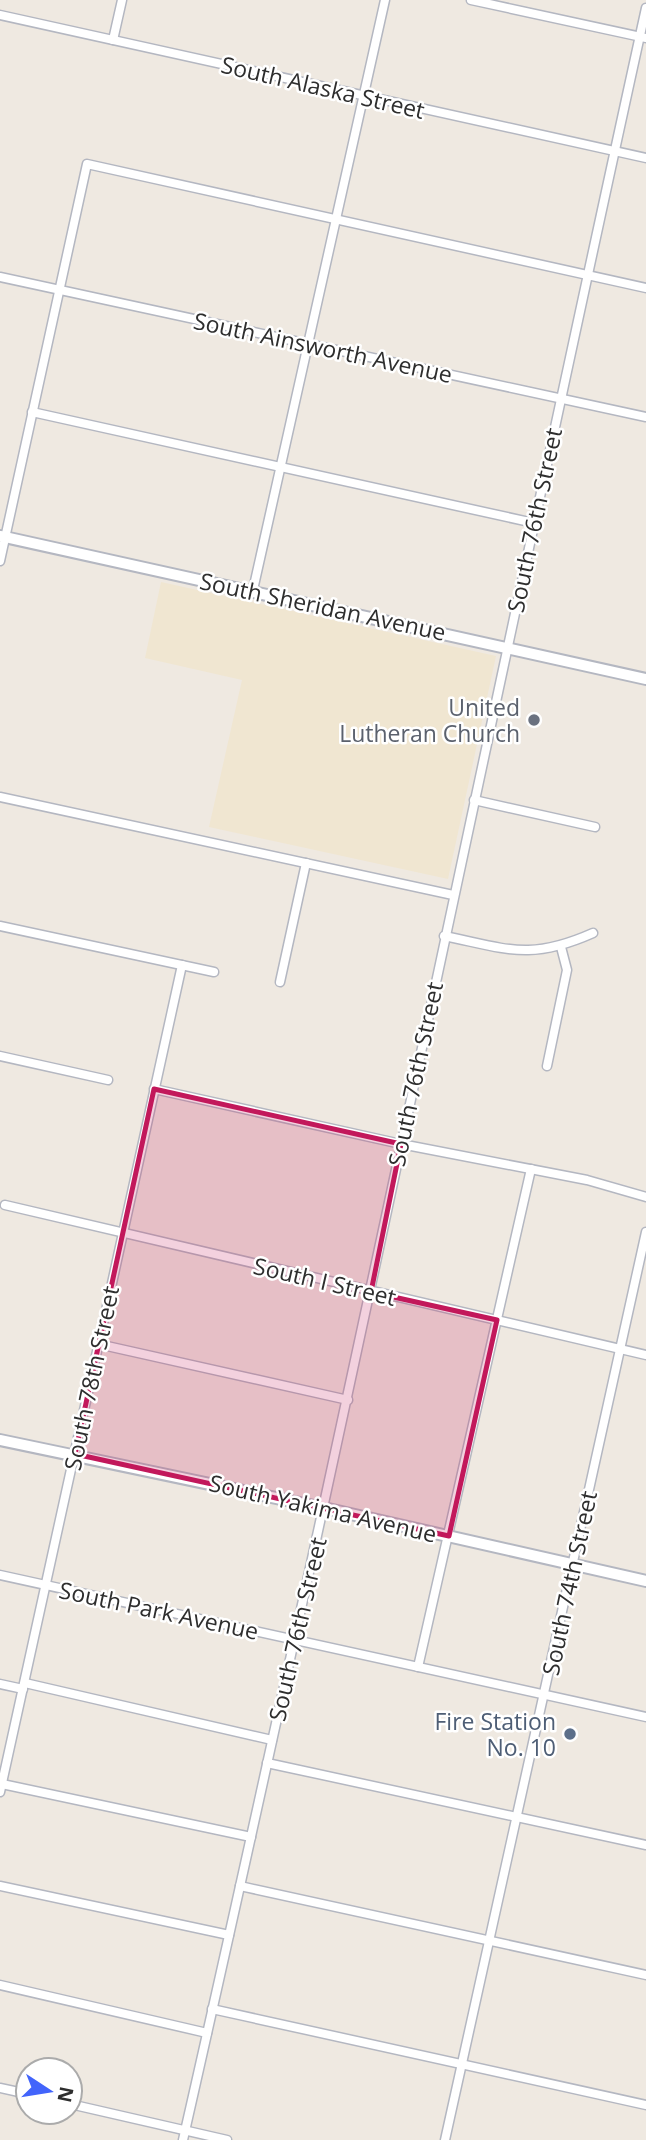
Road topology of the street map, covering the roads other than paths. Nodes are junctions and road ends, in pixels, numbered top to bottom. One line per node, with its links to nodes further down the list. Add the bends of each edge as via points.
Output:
1 (122, 0): 7 (street)
2 (385, 0): 8 (street)
3 (471, 0): 6 (street)
4 (646, 8): 6 (street, South 76th Street)
5 (0, 15): 7 (street, South Alaska Street)
6 (643, 38): 9 (street, South 76th Street)
7 (113, 40): 8 (street, South Alaska Street)
8 (364, 96): 9 (street, South Alaska Street); 11 (street)
9 (615, 151): 10 (street, South Alaska Street); 12 (street, South 76th Street)
10 (646, 158)
11 (336, 220): 12 (street); 15 (street, via 87,163); 16 (street)
12 (587, 275): 14 (street); 17 (street, South 76th Street)
13 (0, 277): 15 (street, South Ainsworth Avenue)
14 (646, 288)
15 (61, 289): 16 (street, South Ainsworth Avenue); 18 (street)
16 (310, 344): 17 (street, South Ainsworth Avenue); 20 (street)
17 (561, 398): 19 (street, South Ainsworth Avenue); 21 (street, South 76th Street)
18 (32, 412): 20 (street); 22 (street)
19 (646, 417)
20 (283, 468): 21 (street); 24 (street)
21 (534, 523): 25 (street, South 76th Street)
22 (2, 537): 23 (street); 24 (main road, South Sheridan Avenue)
23 (0, 561)
24 (253, 590): 25 (main road, South Sheridan Avenue)
25 (506, 647): 26 (main road, South Sheridan Avenue); 28 (street, South 76th Street)
26 (646, 679)
27 (0, 797): 30 (street)
28 (474, 800): 29 (street); 31 (street, South 76th Street)
29 (596, 827)
30 (306, 863): 31 (street); 38 (street)
31 (453, 895): 34 (street, South 76th Street)
32 (0, 926): 36 (street)
33 (593, 933): 35 (street)
34 (444, 936): 35 (street, via 525,951); 43 (street, South 76th Street)
35 (561, 947): 40 (street, via 567,970)
36 (182, 965): 37 (street); 42 (street, South 78th Street)
37 (214, 972)
38 (280, 982)
39 (0, 1056): 41 (street)
40 (547, 1066)
41 (108, 1080)
42 (154, 1089): 43 (street); 48 (street, South 78th Street)
43 (401, 1144): 44 (street); 49 (street, South 76th Street)
44 (531, 1169): 45 (street); 50 (street)
45 (646, 1197)
46 (5, 1205): 48 (street, South I Street)
47 (646, 1232): 52 (street, South 74th Street)
48 (121, 1233): 49 (street, South I Street); 51 (street, South 78th Street)
49 (371, 1292): 50 (street, South I Street); 54 (street, South 76th Street)
50 (496, 1321): 52 (street, South I Street); 58 (street)
51 (98, 1344): 54 (street); 56 (street, South 78th Street)
52 (620, 1349): 53 (street, South I Street); 59 (street, South 74th Street)
53 (646, 1355)
54 (348, 1400): 57 (street, South 76th Street)
55 (0, 1440): 56 (main road, South Yakima Avenue)
56 (75, 1454): 57 (main road, South Yakima Avenue); 62 (street, South 78th Street)
57 (324, 1508): 58 (main road, South Yakima Avenue); 63 (street, South 76th Street)
58 (449, 1536): 59 (main road, South Yakima Avenue); 64 (street)
59 (573, 1563): 61 (main road, South Yakima Avenue); 67 (street, South 74th Street)
60 (0, 1575): 62 (street, South Park Avenue)
61 (646, 1581)
62 (46, 1585): 63 (street, South Park Avenue); 66 (street, South 78th Street)
63 (295, 1640): 64 (street, South Park Avenue); 69 (street, South 76th Street)
64 (418, 1667): 67 (street, South Park Avenue)
65 (0, 1684): 66 (street)
66 (24, 1686): 69 (street); 71 (street, South 78th Street)
67 (544, 1695): 68 (street, South Park Avenue); 72 (street, South 74th Street)
68 (646, 1717)
69 (272, 1740): 70 (street, South 76th Street)
70 (267, 1763): 72 (street); 73 (street, South 76th Street)
71 (1, 1788): 73 (street)
72 (517, 1816): 74 (street); 78 (street, South 74th Street)
73 (251, 1837): 76 (street, South 76th Street)
74 (646, 1845)
75 (0, 1886): 77 (street)
76 (240, 1886): 77 (street, South 76th Street); 78 (street)
77 (229, 1935): 81 (street, South 76th Street)
78 (489, 1940): 79 (street); 83 (street, South 74th Street)
79 (646, 1975)
80 (0, 1985): 82 (street)
81 (212, 2009): 82 (street, South 76th Street); 83 (street)
82 (207, 2033): 86 (street, South 76th Street)
83 (462, 2064): 84 (street); 88 (street, South 74th Street)
84 (646, 2105)
85 (84, 2108): 86 (street)
86 (184, 2135): 87 (street)
87 (227, 2140)
88 (445, 2140)

